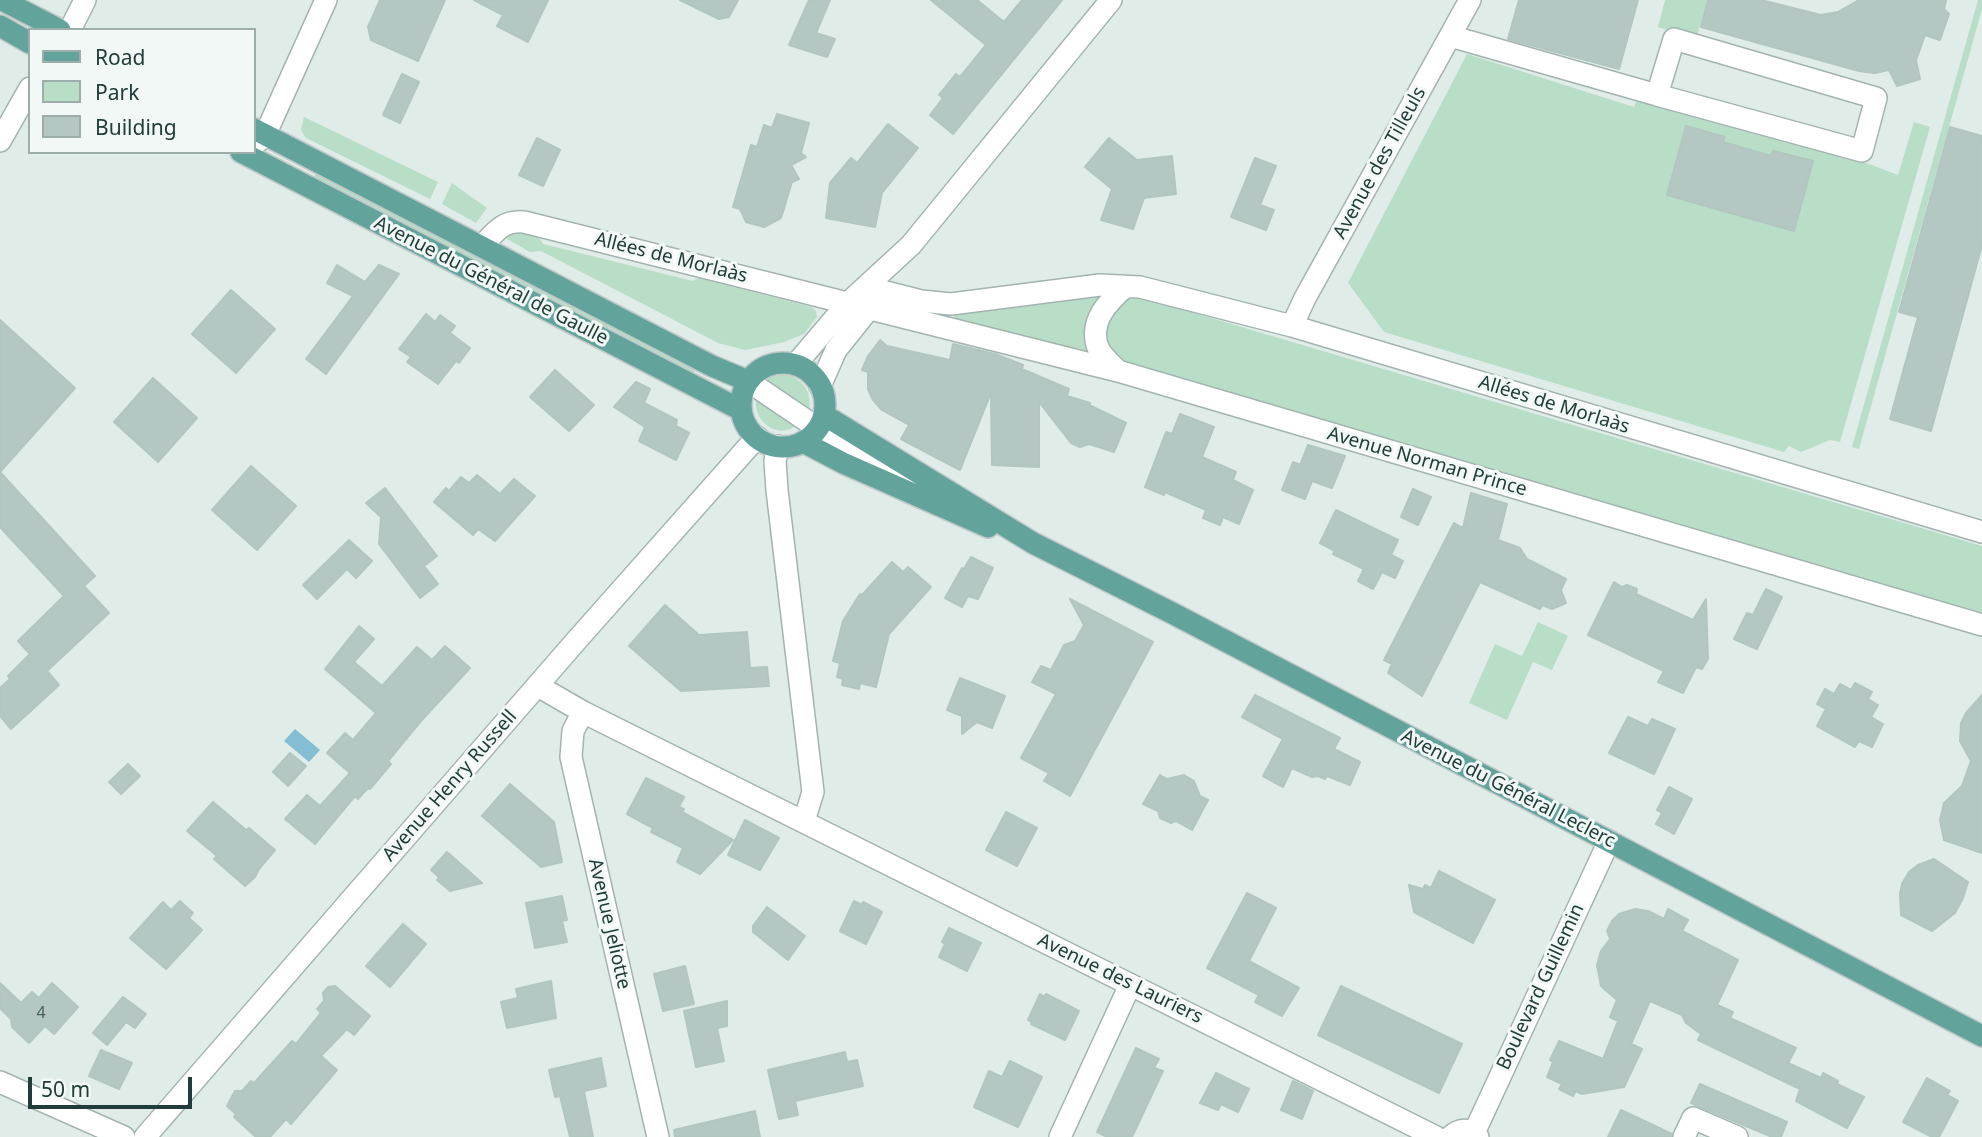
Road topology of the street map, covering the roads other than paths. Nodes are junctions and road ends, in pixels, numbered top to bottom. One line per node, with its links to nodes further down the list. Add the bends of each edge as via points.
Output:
1 (2, 0): 7 (main road)
2 (85, 0): 8 (street)
3 (326, 0): 13 (street)
4 (1111, 0): 19 (street)
5 (1470, 0): 9 (street, Avenue des Tilleuls)
6 (0, 26): 10 (main road)
7 (56, 28)
8 (71, 28)
9 (1450, 36): 12 (street); 21 (street, Avenue des Tilleuls)
10 (28, 42)
11 (28, 92): 14 (street)
12 (1657, 95): 12 (street, via 1674,39 1877,99 1862,151)
13 (256, 134)
14 (0, 141)
15 (256, 147): 17 (main road, Avenue du Général de Gaulle)
16 (256, 147): 26 (main road, Avenue du Général de Gaulle)
17 (482, 246): 20 (street, Allées de Morlaàs, via 503,225 524,222); 24 (main road, Avenue du Général de Gaulle)
18 (1125, 287): 19 (street, Allées de Morlaàs, via 1100,285 951,304); 21 (street, Allées de Morlaàs); 23 (street, via 1105,306 1097,330 1097,344)
19 (874, 289): 20 (street)
20 (858, 306): 22 (street); 23 (street, Avenue Norman Prince); 25 (street)
21 (1292, 326): 30 (street, Allées de Morlaàs)
22 (796, 364): 24 (main road, via 769,365); 25 (main road, via 808,370)
23 (1118, 371): 32 (street, Avenue Norman Prince)
24 (748, 381): 26 (main road); 27 (street)
25 (820, 386): 27 (main road, via 824,394)
26 (741, 410): 28 (main road)
27 (815, 429): 29 (main road, via 789,446); 31 (main road, Avenue du Général Leclerc); 31 (main road, Avenue du Général Leclerc, via 843,463)
28 (757, 437): 29 (main road); 33 (street, Avenue Henry Russell)
29 (778, 446): 35 (street, via 777,490 813,792)
30 (1982, 532)
31 (1033, 542): 36 (main road, Avenue du Général Leclerc)
32 (1982, 625)
33 (538, 686): 34 (street, Avenue des Lauriers); 42 (street, Avenue Henry Russell)
34 (583, 712): 35 (street, Avenue des Lauriers); 43 (street, Avenue Jeliotte, via 573,731 571,757)
35 (804, 821): 37 (street, Avenue des Lauriers)
36 (1609, 841): 38 (main road, Avenue du Général Leclerc); 40 (street, Boulevard Guillemin)
37 (1130, 985): 44 (street); 45 (street, Avenue des Lauriers)
38 (1982, 1036)
39 (0, 1082): 41 (street)
40 (1476, 1135): 46 (street, via 1466,1130)
41 (124, 1137)
42 (145, 1137)
43 (658, 1137)
44 (1060, 1137)
45 (1436, 1137)
46 (1450, 1137)
47 (1684, 1137): 48 (street, via 1693,1118)
48 (1737, 1137)

